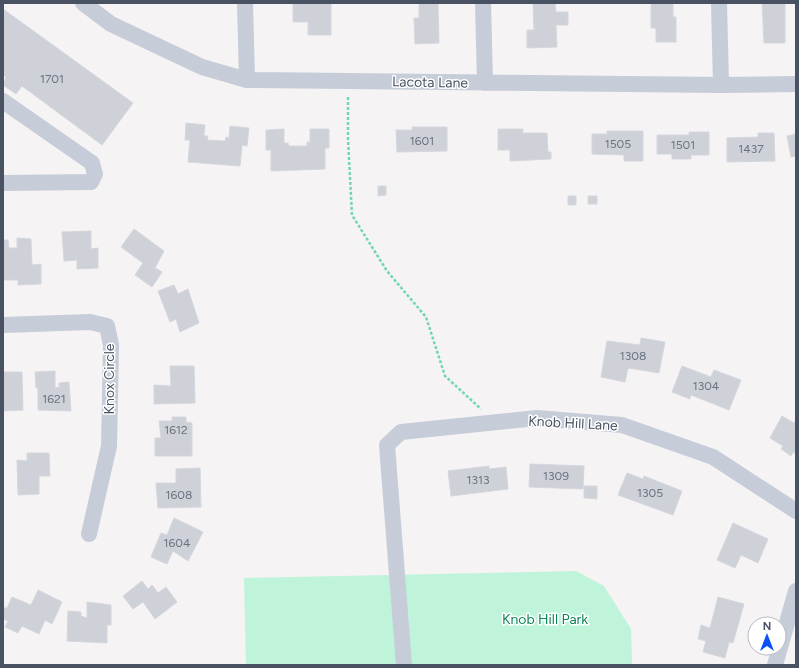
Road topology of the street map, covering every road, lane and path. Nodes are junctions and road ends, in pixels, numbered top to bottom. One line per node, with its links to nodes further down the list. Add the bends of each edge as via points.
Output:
1 (83, 3): 5 (street, Lacota Lane, via 112,24 202,67)
2 (245, 3): 5 (street)
3 (483, 3): 7 (street)
4 (719, 3): 9 (street)
5 (247, 80): 6 (street, Lacota Lane)
6 (348, 81): 7 (street, Lacota Lane); 13 (path, via 352,215 387,271 426,317 445,376)
7 (485, 83): 9 (street, Lacota Lane)
8 (796, 84): 9 (street, Lacota Lane)
9 (721, 85)
10 (3, 101): 11 (street, via 92,164 95,174 91,182)
11 (3, 182)
12 (3, 325): 15 (street, Knox Circle, via 90,322 107,326 110,345 109,446)
13 (496, 422): 14 (street, Knob Hill Lane, via 537,418 622,425 713,457); 17 (street, Knob Hill Lane, via 401,432 387,445)
14 (796, 511)
15 (89, 534)
16 (796, 591): 18 (street)
17 (404, 665)
18 (775, 665)

